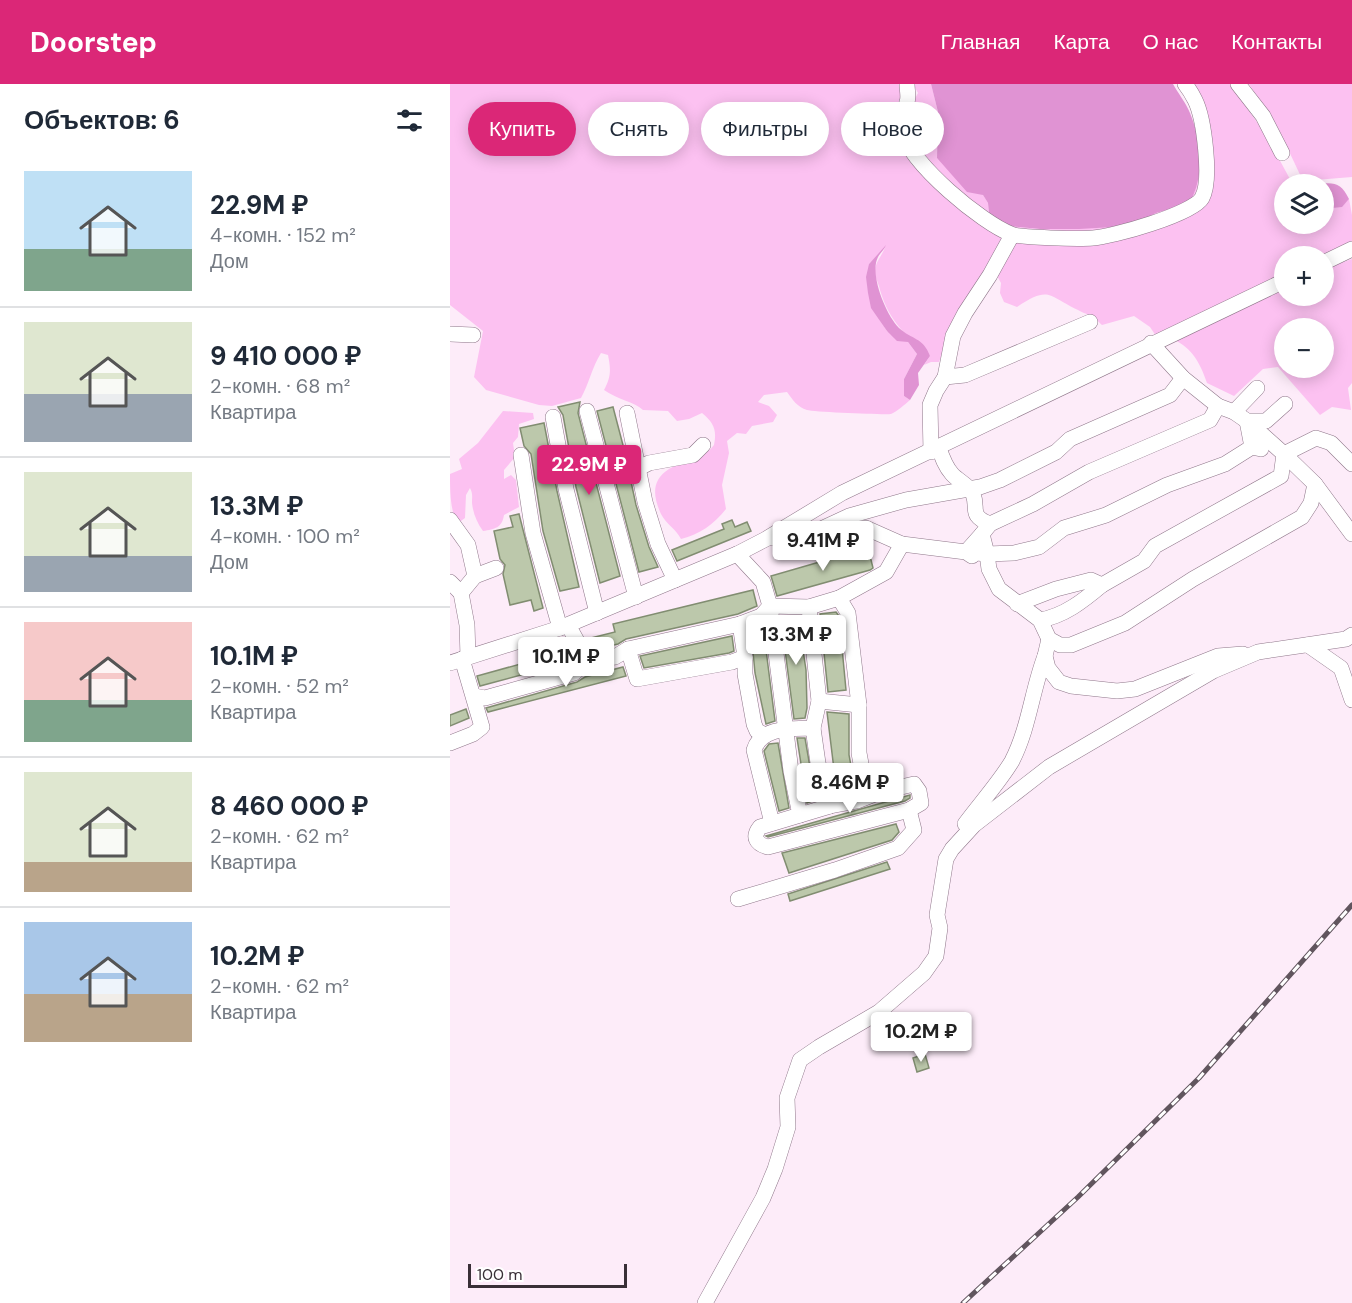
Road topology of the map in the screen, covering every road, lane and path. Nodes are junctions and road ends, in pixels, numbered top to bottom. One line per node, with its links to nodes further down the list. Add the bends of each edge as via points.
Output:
1 (907, 84): 5 (street, via 903,135 930,174 960,201)
2 (1185, 84): 5 (street, via 1196,100 1204,129 1206,186 1197,205 1136,229 1093,238)
3 (1238, 84): 4 (street, via 1263,116)
4 (1281, 153)
5 (1012, 235): 13 (street, via 953,336)
6 (1352, 249): 7 (street)
7 (1334, 258)
8 (1274, 286): 12 (street)
9 (1089, 322): 13 (street, via 965,375)
10 (450, 334): 11 (street)
11 (473, 335)
12 (1151, 343): 14 (street); 25 (street)
13 (945, 377): 25 (street, via 930,405)
14 (1183, 378): 17 (street); 31 (street, via 1170,396 1070,439 1056,452 1000,480)
15 (1257, 388): 19 (street)
16 (1285, 404): 22 (street, via 1266,422)
17 (1218, 406): 19 (street); 34 (street, via 1210,420 1089,472)
18 (587, 411): 47 (street)
19 (1234, 412): 22 (street)
20 (627, 413): 29 (street)
21 (553, 417): 52 (street, via 566,489)
22 (1247, 421): 24 (street); 26 (street)
23 (703, 445): 29 (street, via 693,455)
24 (1252, 447): 26 (street); 40 (street, via 1225,464 1167,485 1106,515 1064,528 1039,547)
25 (935, 450): 31 (street, via 952,475); 36 (street, via 842,493)
26 (1284, 454): 28 (street, via 1316,438 1331,444); 30 (street); 45 (street, via 1281,476 1155,546 1144,561)
27 (521, 455): 55 (street, via 532,533)
28 (1352, 464)
29 (639, 468): 43 (street, via 658,544)
30 (1315, 484): 35 (street); 57 (street, via 1311,503 1302,517 1125,623 1071,645)
31 (968, 488): 33 (street, via 906,500 849,516); 34 (street, via 974,495 974,510)
32 (450, 519): 42 (street, via 468,545)
33 (820, 529): 36 (street); 37 (street, via 866,528)
34 (986, 529): 38 (street); 40 (street)
35 (1352, 534)
36 (766, 539): 39 (street)
37 (902, 544): 38 (street); 48 (street, via 886,572)
38 (966, 552): 40 (street)
39 (737, 554): 43 (street); 50 (street, via 763,582)
40 (988, 562): 49 (street, via 999,589)
41 (496, 568): 42 (street)
42 (475, 576): 46 (street)
43 (675, 580): 47 (street)
44 (450, 582): 46 (street)
45 (1102, 585): 49 (street, via 1091,580); 53 (street, via 1080,603 1055,617)
46 (461, 593): 63 (street, via 467,625)
47 (636, 597): 52 (street)
48 (839, 598): 51 (street); 69 (street, via 848,613)
49 (1017, 604): 53 (street)
50 (770, 606): 51 (street); 54 (street, via 761,616); 71 (street)
51 (809, 607): 68 (street)
52 (597, 613): 55 (street)
53 (1040, 620): 57 (street)
54 (740, 624): 59 (street); 62 (street)
55 (564, 626): 63 (street); 64 (street)
56 (1350, 634): 58 (street); 65 (street, via 1340,653)
57 (1049, 639): 61 (street)
58 (1308, 645): 60 (street); 65 (street)
59 (628, 649): 62 (street, via 637,679); 64 (street, via 615,657)
60 (1258, 652): 61 (street, via 1218,656 1135,688 1117,691 1059,682 1048,668); 79 (street, via 1212,671 1049,767 982,817)
61 (1045, 656): 79 (street, via 1011,762 962,828)
62 (745, 657): 72 (street, via 754,724)
63 (460, 660): 66 (street)
64 (588, 661): 66 (street, via 574,673 485,698)
65 (1341, 668): 67 (street)
66 (474, 696): 73 (street, via 482,727)
67 (1352, 700)
68 (819, 701): 69 (street); 70 (street)
69 (859, 705): 74 (street, via 862,769 878,784)
70 (813, 728): 71 (street); 75 (street)
71 (786, 729): 72 (street); 77 (street)
72 (765, 735): 78 (street, via 754,750)
73 (450, 743)
74 (880, 792): 75 (street); 76 (street, via 914,784 921,803)
75 (830, 806): 77 (street)
76 (909, 810): 78 (street, via 768,848 759,845 755,833); 80 (street, via 914,830 898,848)
77 (801, 815): 78 (street)
78 (772, 824)
79 (952, 849): 81 (street, via 946,859 939,904 936,956 924,973 879,1012 800,1060 787,1098 788,1127 775,1169)
80 (738, 899)
81 (705, 1303)

